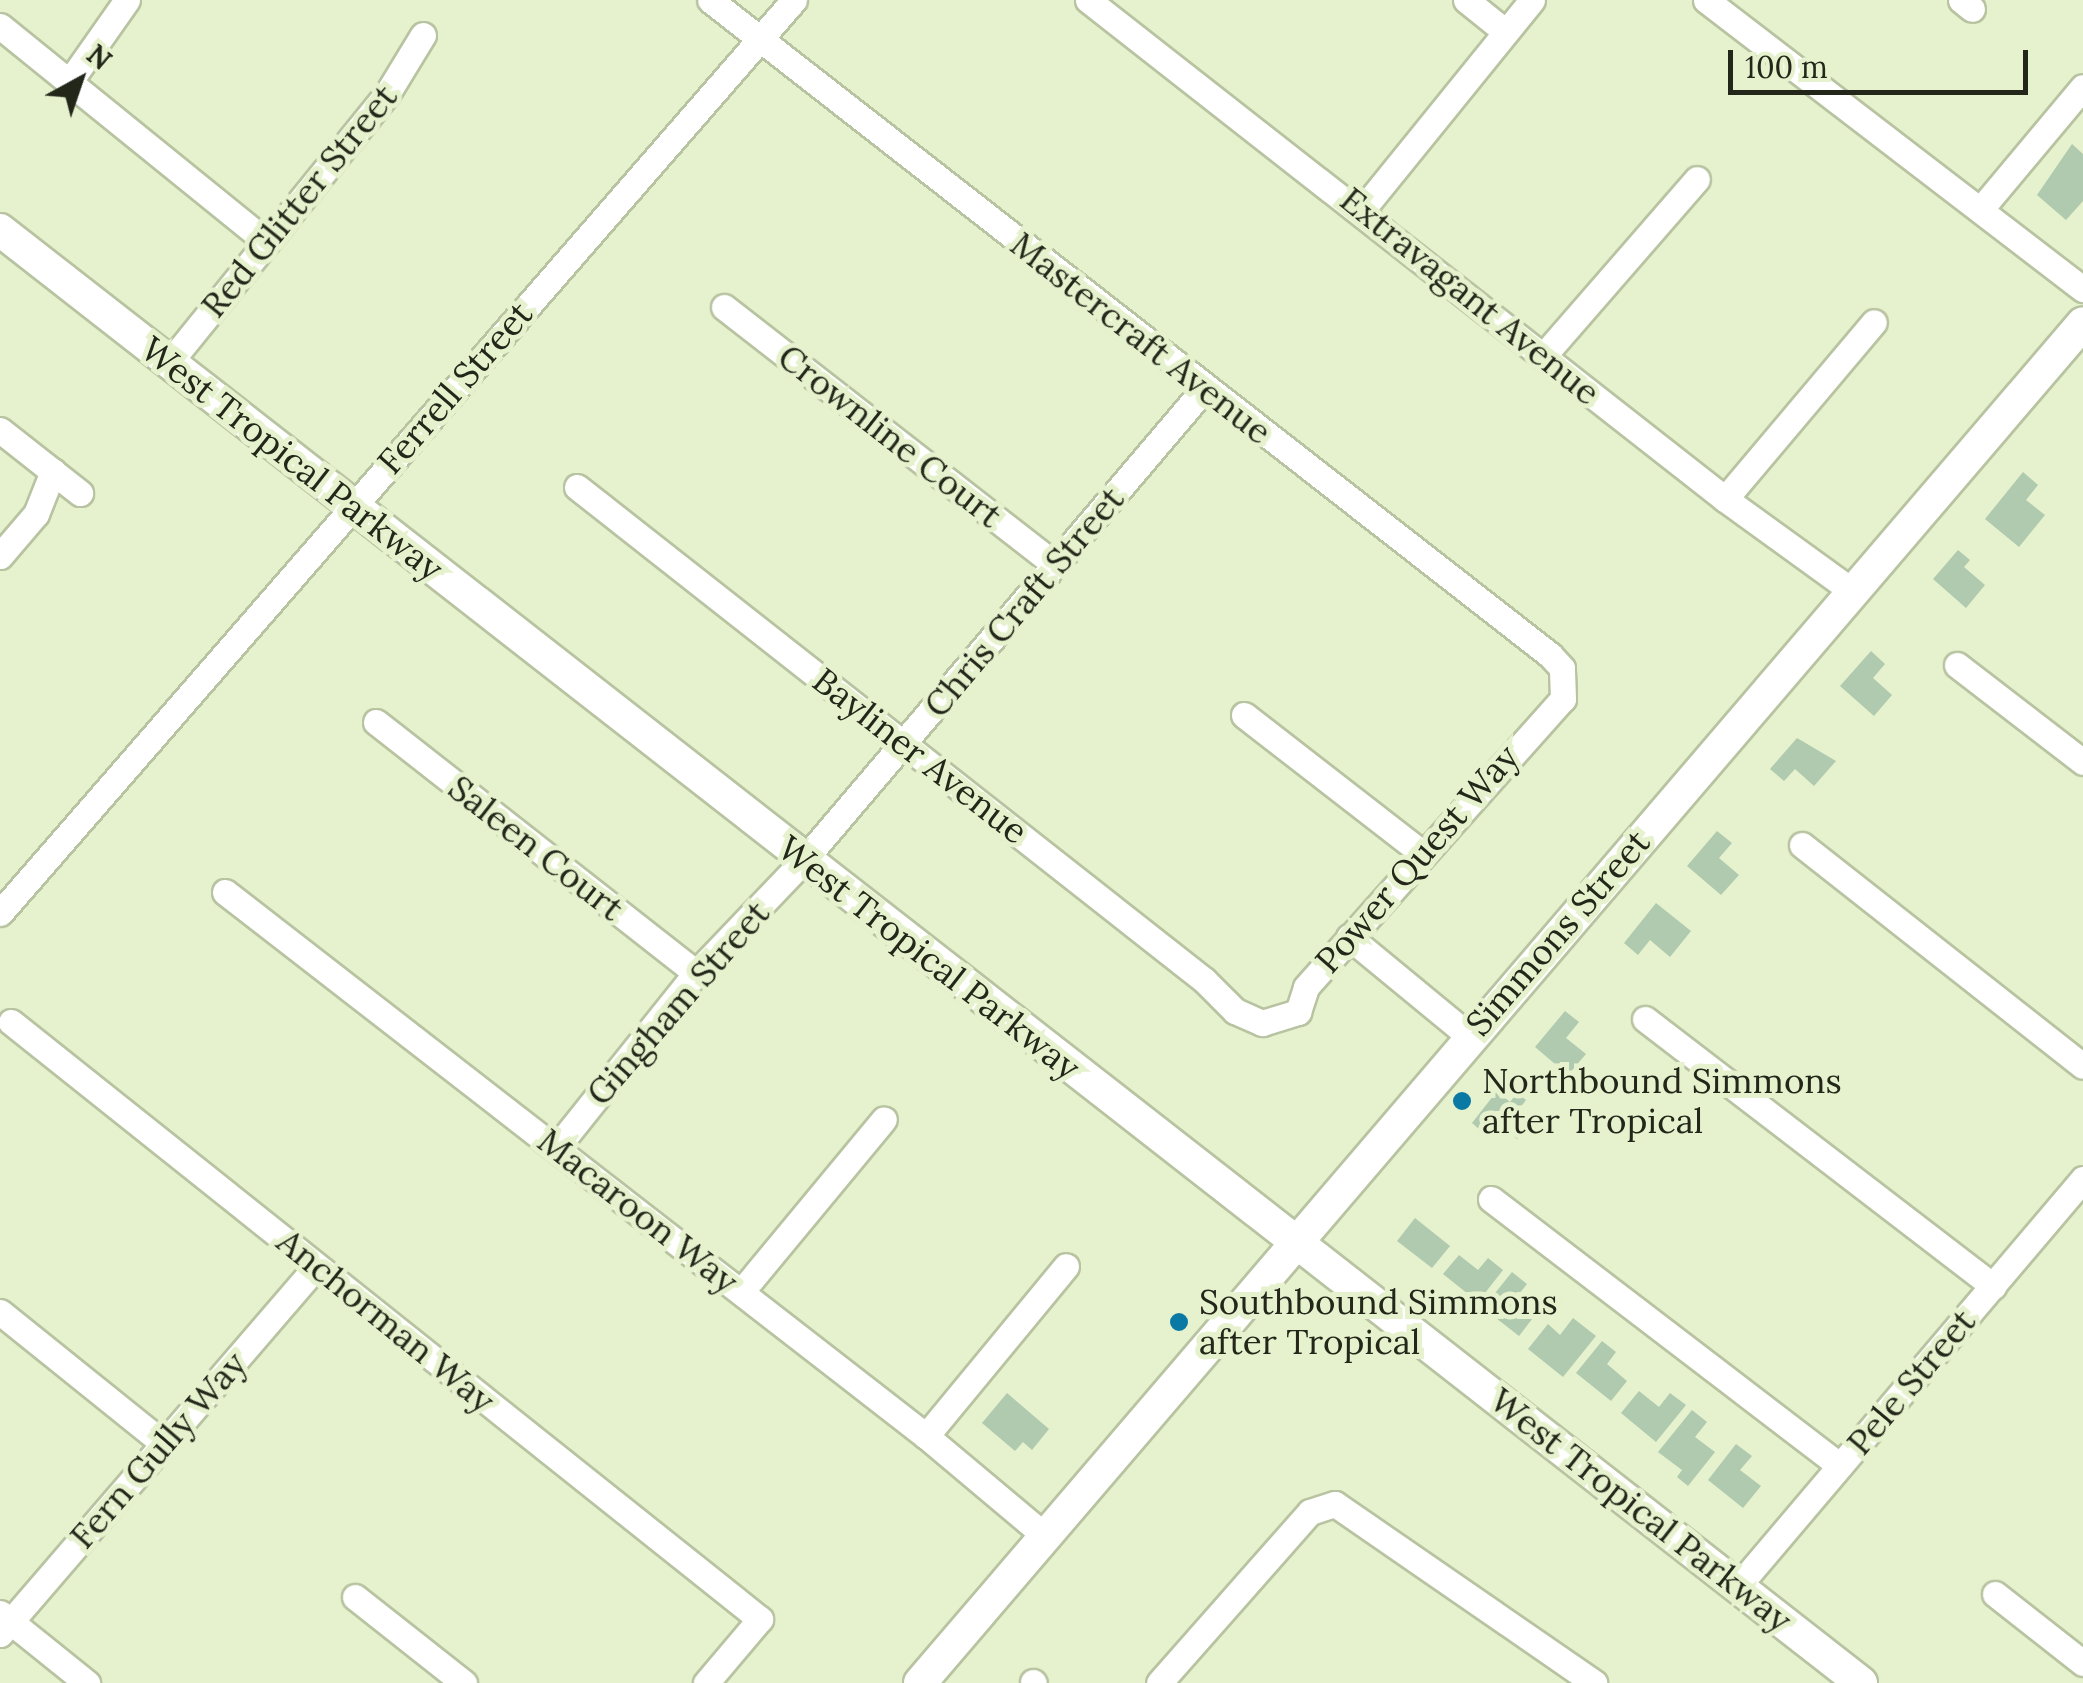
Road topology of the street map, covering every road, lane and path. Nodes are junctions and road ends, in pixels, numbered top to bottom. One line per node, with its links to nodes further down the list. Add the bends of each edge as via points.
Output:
1 (127, 0): 12 (street)
2 (710, 0): 11 (street, Mastercraft Avenue)
3 (794, 0): 11 (street, Ferrell Street)
4 (1088, 0): 15 (street, Extravagant Avenue)
5 (1466, 0): 9 (street)
6 (1532, 0): 9 (street)
7 (1706, 0): 16 (street)
8 (0, 26): 12 (street)
9 (1506, 32): 15 (street)
10 (423, 35): 18 (street, Red Glitter Street, via 387,94)
11 (760, 39): 25 (street, Mastercraft Avenue); 31 (street, Ferrell Street)
12 (70, 81): 18 (street)
13 (2083, 88): 16 (street)
14 (1697, 179): 23 (street)
15 (1362, 210): 23 (street, Extravagant Avenue)
16 (1980, 210): 19 (street)
17 (0, 230): 24 (main road, West Tropical Parkway)
18 (267, 242): 24 (street, Red Glitter Street)
19 (2083, 289)
20 (724, 307): 33 (street, Crownline Court)
21 (1874, 322): 30 (street)
22 (2083, 324): 34 (main road, Simmons Street)
23 (1544, 355): 30 (street, Extravagant Avenue)
24 (169, 363): 31 (main road, West Tropical Parkway)
25 (1204, 389): 33 (street, Chris Craft Street); 36 (street, Mastercraft Avenue, via 1550,655)
26 (0, 430): 27 (street)
27 (53, 472): 29 (street); 32 (street, via 36,514)
28 (577, 488): 39 (street, Bayliner Avenue)
29 (80, 493)
30 (1725, 499): 34 (street, Extravagant Avenue)
31 (352, 506): 43 (main road, West Tropical Parkway); 45 (street, Ferrell Street)
32 (0, 556)
33 (1055, 565): 39 (street, Chris Craft Street)
34 (1852, 591): 51 (main road, Simmons Street)
35 (1957, 665): 40 (street)
36 (1564, 681): 42 (street, Power Quest Way, via 1563,699)
37 (1244, 715): 42 (street)
38 (376, 722): 47 (street, Saleen Court)
39 (904, 744): 43 (street, Chris Craft Street); 50 (street, Bayliner Avenue, via 1235,1011)
40 (2083, 762)
41 (1802, 845): 52 (street)
42 (1422, 853): 46 (street, Power Quest Way)
43 (803, 861): 47 (street, Gingham Street); 57 (main road, West Tropical Parkway)
44 (225, 892): 54 (street, Macaroon Way)
45 (0, 913)
46 (1350, 937): 50 (street, Power Quest Way, via 1306,987 1298,1012); 51 (street)
47 (696, 974): 54 (street, Gingham Street)
48 (1644, 1019): 60 (street)
49 (11, 1022): 58 (street, Anchorman Way)
50 (1262, 1023)
51 (1469, 1036): 57 (main road, Simmons Street)
52 (2083, 1066)
53 (884, 1119): 61 (street)
54 (557, 1146): 61 (street, Macaroon Way)
55 (2083, 1180): 60 (street, Pele Street)
56 (1492, 1199): 65 (street)
57 (1296, 1242): 66 (main road, Simmons Street); 67 (main road, West Tropical Parkway)
58 (316, 1266): 64 (street, Fern Gully Way); 74 (street, Anchorman Way, via 760,1620)
59 (1066, 1266): 63 (street)
60 (1993, 1286): 65 (street, Pele Street)
61 (741, 1292): 63 (street, Macaroon Way)
62 (0, 1312): 64 (street)
63 (926, 1436): 66 (street, Macaroon Way)
64 (163, 1443): 70 (street, Fern Gully Way)
65 (1840, 1466): 67 (street, Pele Street)
66 (1045, 1536): 75 (main road, Simmons Street)
67 (1739, 1585): 78 (main road, West Tropical Parkway)
68 (1995, 1594): 71 (street)
69 (355, 1598): 73 (street)
70 (3, 1623): 72 (street)
71 (2083, 1662)
72 (87, 1683)
73 (464, 1683)
74 (706, 1683)
75 (920, 1683)
76 (1159, 1683): 77 (street, via 1322,1504 1351,1510)
77 (1594, 1683)
78 (1862, 1683)

